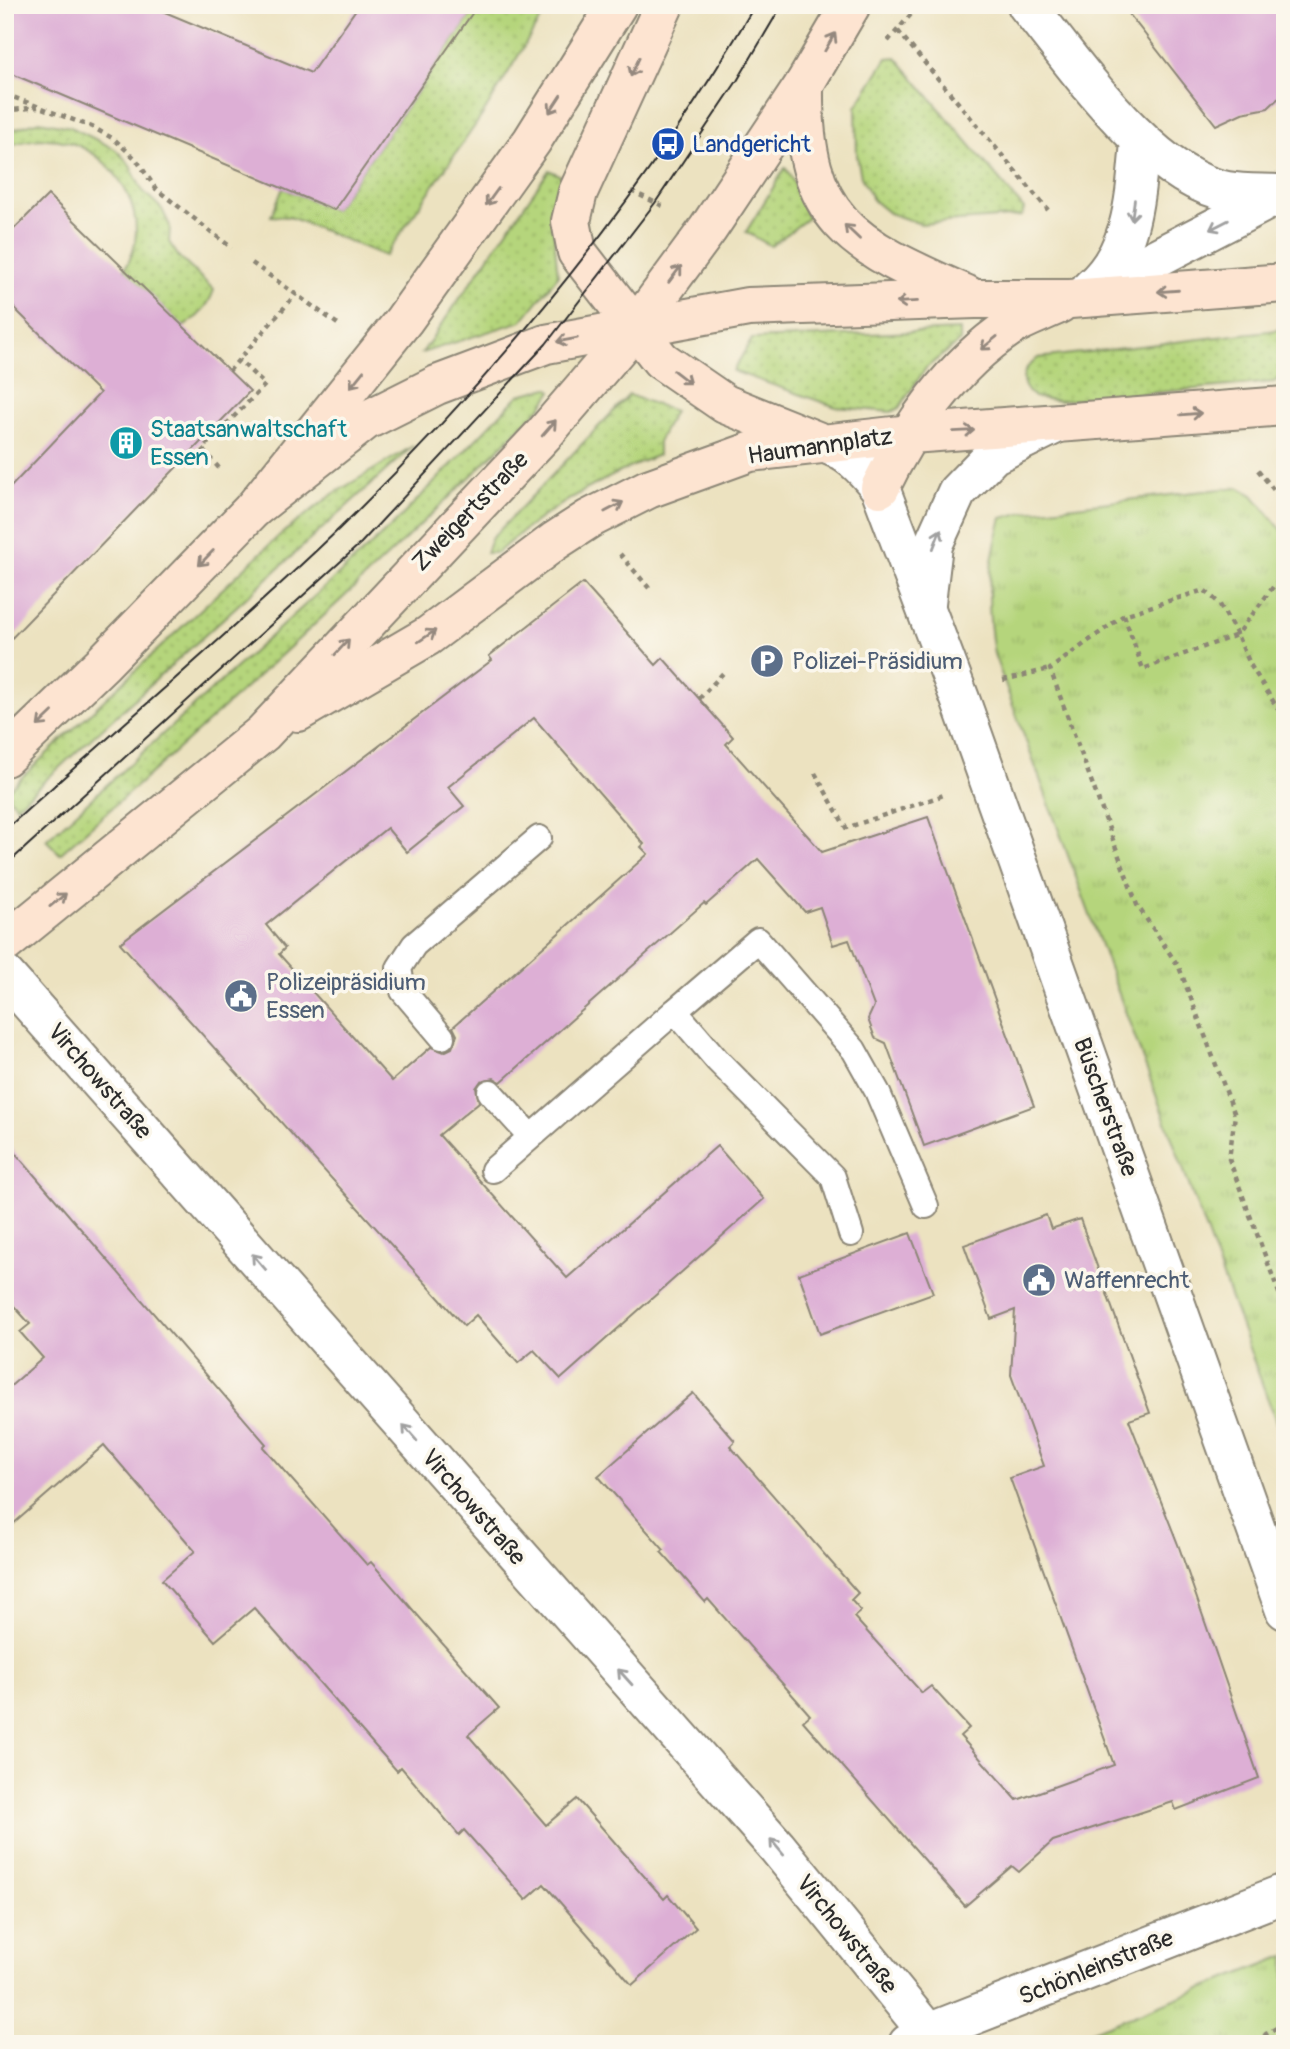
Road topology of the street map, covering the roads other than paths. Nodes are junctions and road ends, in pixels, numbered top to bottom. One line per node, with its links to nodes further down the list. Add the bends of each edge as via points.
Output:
1 (617, 5): 17 (main road, one-way to 17, via 532,141 404,320)
2 (664, 5): 11 (main road, one-way to 11, via 578,192 571,221 576,252)
3 (851, 5): 5 (main road, Zweigertstraße, one-way to 3)
4 (1027, 5): 6 (street)
5 (804, 85): 10 (main road, one-way to 5, via 894,263 835,215 810,170); 11 (main road, Zweigertstraße, one-way to 5)
6 (1140, 142): 7 (street, via 1166,163 1207,185 1226,191); 9 (street, one-way to 9, via 1130,227 1102,279)
7 (1282, 193): 9 (street, one-way to 9)
8 (1285, 283): 9 (main road, one-way to 9)
9 (1075, 298): 10 (main road); 14 (main road, one-way to 14, via 1013,325 988,343 956,373)
10 (975, 299): 11 (main road, one-way to 11, via 748,307)
11 (635, 328): 15 (main road, one-way to 15, via 662,360 701,390 742,412); 17 (main road, one-way to 17, via 546,344 436,386 365,421); 19 (main road, Zweigertstraße, one-way to 11, via 502,480)
12 (1285, 406): 13 (main road, Haumannplatz, one-way to 12)
13 (1054, 425): 14 (main road, Haumannplatz, one-way to 13); 18 (street, Büscherstraße, one-way to 13, via 933,545 957,492 993,455)
14 (911, 434): 15 (main road, Haumannplatz); 16 (main road)
15 (822, 443): 16 (street, Büscherstraße, via 838,447); 19 (main road, Haumannplatz, one-way to 15, via 428,636 555,541 648,489 750,452)
16 (880, 488): 18 (street, Büscherstraße)
17 (253, 509): 20 (main road, one-way to 20)
18 (926, 606): 31 (street, Büscherstraße)
19 (262, 733): 22 (main road, Zweigertstraße, one-way to 19)
20 (5, 757)
21 (539, 838): 25 (lane, via 414,945 399,968 403,992)
22 (5, 943)
23 (5, 975): 33 (street, Virchowstraße, one-way to 23, via 777,1847)
24 (675, 1011): 27 (lane); 29 (lane, via 758,940 854,1050 877,1091); 30 (lane, via 833,1177)
25 (442, 1037)
26 (490, 1092): 27 (lane)
27 (530, 1136): 28 (lane)
28 (493, 1170)
29 (926, 1206)
30 (851, 1234)
31 (1285, 1610)
32 (1285, 1893): 33 (street, Schönleinstraße)
33 (924, 2040)

